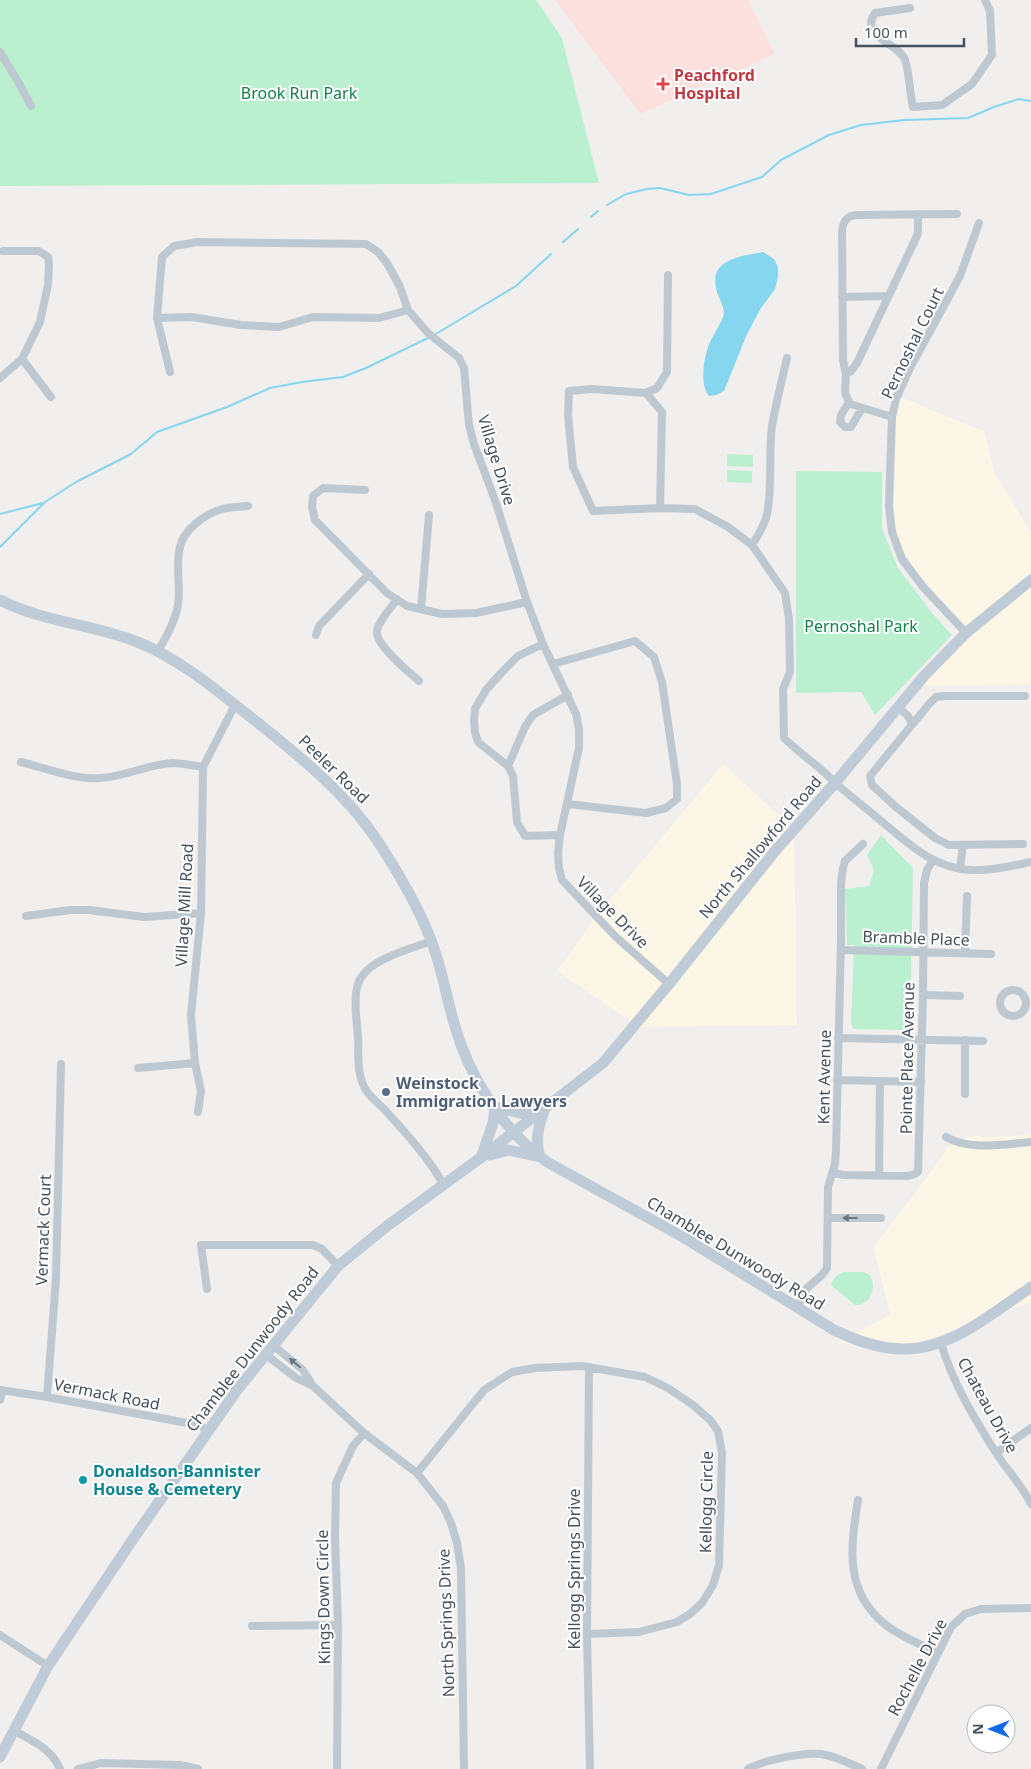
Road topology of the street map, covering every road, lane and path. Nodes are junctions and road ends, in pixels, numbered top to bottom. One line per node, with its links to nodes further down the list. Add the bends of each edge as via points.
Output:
1 (986, 0): 2 (street, via 990,11 992,55 972,84 942,105 912,108 905,60 898,49 874,34 870,26 874,13)
2 (910, 8)
3 (0, 52): 4 (street)
4 (31, 106)
5 (918, 214): 6 (street); 10 (street, via 916,238); 11 (street, via 846,218 842,232)
6 (957, 214)
7 (979, 223): 23 (street, Pernoshal Court, via 960,276 910,368)
8 (3, 251): 15 (street, via 39,251 48,257 50,264 40,322)
9 (668, 274): 19 (street, via 667,372 657,388)
10 (888, 296): 11 (street); 17 (street, via 857,363)
11 (842, 297): 17 (street)
12 (408, 310): 13 (street, via 379,318 313,318 279,328 192,317); 13 (street, Village Drive, via 388,264 366,244 218,241 174,246 162,257); 33 (street, Village Drive, via 434,338 459,358 464,368 468,425)
13 (157, 318): 16 (street, Village Drive)
14 (787, 358): 28 (street, via 772,426 767,515)
15 (22, 359): 18 (street); 20 (street)
16 (170, 372)
17 (846, 374): 21 (street, via 845,393)
18 (0, 378)
19 (646, 393): 26 (street, via 662,412); 26 (street, via 592,389 569,391 572,467 593,511)
20 (51, 396)
21 (849, 402): 22 (street); 22 (street, via 840,415 840,422 845,427 851,427)
22 (862, 408): 23 (street)
23 (892, 417): 35 (street, Pernoshal Court, via 889,498 892,532 902,559)
24 (365, 490): 29 (street, via 323,488 313,496 312,506 315,520)
25 (248, 506): 38 (street, via 213,512 186,534 180,547 178,604 170,630)
26 (660, 508): 28 (street, via 696,509)
27 (428, 515): 34 (street)
28 (752, 545): 49 (street, via 785,593 790,672 783,689 784,738)
29 (369, 574): 32 (street); 36 (street, via 319,626)
30 (1031, 580): 35 (street, North Shallowford Road)
31 (0, 600): 38 (street, Peeler Road, via 32,614 116,635)
32 (397, 600): 34 (street); 40 (street, via 377,630 378,638)
33 (526, 602): 34 (street, via 476,613 442,614); 37 (street, Village Drive)
34 (421, 609)
35 (966, 633): 44 (street, North Shallowford Road, via 924,676)
36 (316, 635)
37 (543, 644): 39 (street, Village Drive); 47 (street, via 518,656 486,690 475,709 478,742)
38 (158, 651): 43 (street, Peeler Road)
39 (553, 664): 41 (street, Village Drive); 50 (street, via 635,641 654,657 662,682 677,784 677,799 666,808 646,813)
40 (419, 681)
41 (568, 695): 47 (street, via 533,715); 50 (street, Village Drive, via 576,714 580,748)
42 (1025, 696): 45 (street, via 936,697)
43 (235, 705): 48 (street, Village Mill Road); 61 (street, Peeler Road, via 305,760 351,806 378,840 408,890)
44 (899, 708): 45 (street); 49 (street, North Shallowford Road)
45 (912, 724): 54 (street, via 870,776 872,784 935,838 949,845)
46 (21, 762): 48 (street, via 83,778 116,777 173,763)
47 (508, 766): 51 (street, via 513,776 517,822 525,836)
48 (203, 767): 59 (street, Village Mill Road)
49 (835, 783): 55 (street); 66 (street, North Shallowford Road, via 775,851)
50 (568, 804): 51 (street, Village Drive)
51 (560, 836): 66 (street, Village Drive, via 558,853 562,880 616,937)
52 (863, 844): 62 (street, Kent Avenue, via 843,868)
53 (1023, 844): 54 (street)
54 (963, 845): 57 (street)
55 (933, 860): 57 (street); 63 (street, Pointe Place Avenue, via 924,883)
56 (1031, 862): 57 (street, via 983,870)
57 (960, 868)
58 (966, 896): 64 (street)
59 (200, 913): 60 (street, via 144,917 70,910); 73 (street, Village Mill Road, via 191,1015)
60 (26, 916)
61 (432, 941): 80 (street, Peeler Road, via 461,1046); 90 (street, via 378,962 362,976 356,999 359,1072 367,1092 436,1171)
62 (841, 950): 63 (street, Bramble Place); 69 (street, Kent Avenue)
63 (923, 952): 64 (street, Bramble Place); 67 (street, Pointe Place Avenue)
64 (966, 953): 65 (street, Bramble Place)
65 (991, 954)
66 (669, 984): 81 (street, North Shallowford Road, via 603,1063)
67 (923, 995): 68 (street); 70 (street, Pointe Place Avenue)
68 (960, 996)
69 (838, 1038): 70 (street); 76 (street, Kent Avenue)
70 (921, 1040): 71 (street); 78 (street, Pointe Place Avenue)
71 (966, 1040): 72 (street); 79 (street)
72 (984, 1041)
73 (195, 1063): 75 (street); 82 (street, Village Mill Road, via 201,1091)
74 (61, 1064): 103 (street, Vermack Court, via 56,1279)
75 (138, 1068)
76 (837, 1080): 77 (street); 88 (street, Kent Avenue, via 836,1150)
77 (880, 1081): 78 (street); 89 (street)
78 (921, 1082): 89 (street, Pointe Place Avenue, via 918,1172 908,1176)
79 (965, 1094)
80 (495, 1107): 81 (street, via 524,1114); 83 (street, Peeler Road); 87 (street)
81 (544, 1109): 83 (street, North Shallowford Road); 86 (street, via 537,1135)
82 (198, 1112)
83 (513, 1133): 86 (street, Chamblee Dunwoody Road); 87 (street)
84 (946, 1137): 85 (street, via 972,1145)
85 (1031, 1142)
86 (540, 1157): 87 (street, via 509,1150); 96 (street, Chamblee Dunwoody Road)
87 (481, 1158): 90 (street)
88 (832, 1173): 89 (street, Pointe Place Avenue); 91 (street, Kent Avenue, via 828,1187)
89 (879, 1175)
90 (443, 1184): 93 (street, Chamblee Dunwoody Road)
91 (828, 1218): 92 (street, one-way to 91); 96 (street, Kent Avenue, via 827,1268 807,1288)
92 (881, 1218)
93 (338, 1266): 95 (street, via 322,1249 313,1246 201,1245); 98 (street, Chamblee Dunwoody Road)
94 (1031, 1287): 97 (street, Chamblee Dunwoody Road, via 973,1328)
95 (207, 1289)
96 (797, 1307): 97 (street, Chamblee Dunwoody Road, via 834,1330 871,1345 908,1349)
97 (941, 1343): 108 (street, Chateau Drive, via 966,1401)
98 (273, 1345): 99 (street, Chamblee Dunwoody Road); 101 (street, North Springs Drive, one-way to 98, via 303,1370)
99 (265, 1354): 101 (street, North Springs Drive, via 296,1378); 106 (street, Chamblee Dunwoody Road)
100 (589, 1368): 109 (street, Kellogg Circle, via 564,1366 512,1372 484,1390); 116 (street, Kellogg Springs Drive); 116 (street, Kellogg Circle, via 645,1377 668,1388 710,1420 718,1431 722,1453 719,1565 713,1585 702,1603 677,1622 639,1632)
101 (313, 1386): 107 (street, North Springs Drive)
102 (1, 1390): 103 (street, Vermack Road); 104 (street)
103 (48, 1397): 106 (street, Vermack Road, via 198,1425)
104 (0, 1400)
105 (1031, 1428): 108 (street)
106 (208, 1430): 118 (street, Chamblee Dunwoody Road)
107 (364, 1433): 109 (street, North Springs Drive); 113 (street, Kings Down Circle, via 353,1446 336,1484)
108 (996, 1453): 111 (street, Chateau Drive)
109 (417, 1473): 125 (street, North Springs Drive, via 443,1506 451,1523 461,1568)
110 (858, 1500): 117 (street, via 852,1568 859,1589 885,1624)
111 (1031, 1504)
112 (1031, 1608): 117 (street, Rochelle Drive, via 981,1609 965,1614 951,1627)
113 (338, 1625): 114 (street); 124 (street, Kings Down Circle)
114 (252, 1626)
115 (0, 1634): 118 (street)
116 (586, 1634): 126 (street, Kellogg Springs Drive)
117 (937, 1652): 129 (street, Rochelle Drive)
118 (48, 1666): 119 (street, Chamblee Dunwoody Road)
119 (14, 1730): 120 (street, Chamblee Dunwoody Road); 121 (street, via 41,1746 56,1759)
120 (0, 1757)
121 (60, 1769)
122 (78, 1769): 123 (street, via 101,1763 180,1765)
123 (198, 1769)
124 (337, 1769)
125 (464, 1769)
126 (590, 1769)
127 (748, 1769): 128 (street, via 771,1760 821,1754)
128 (862, 1769)
129 (881, 1769)

